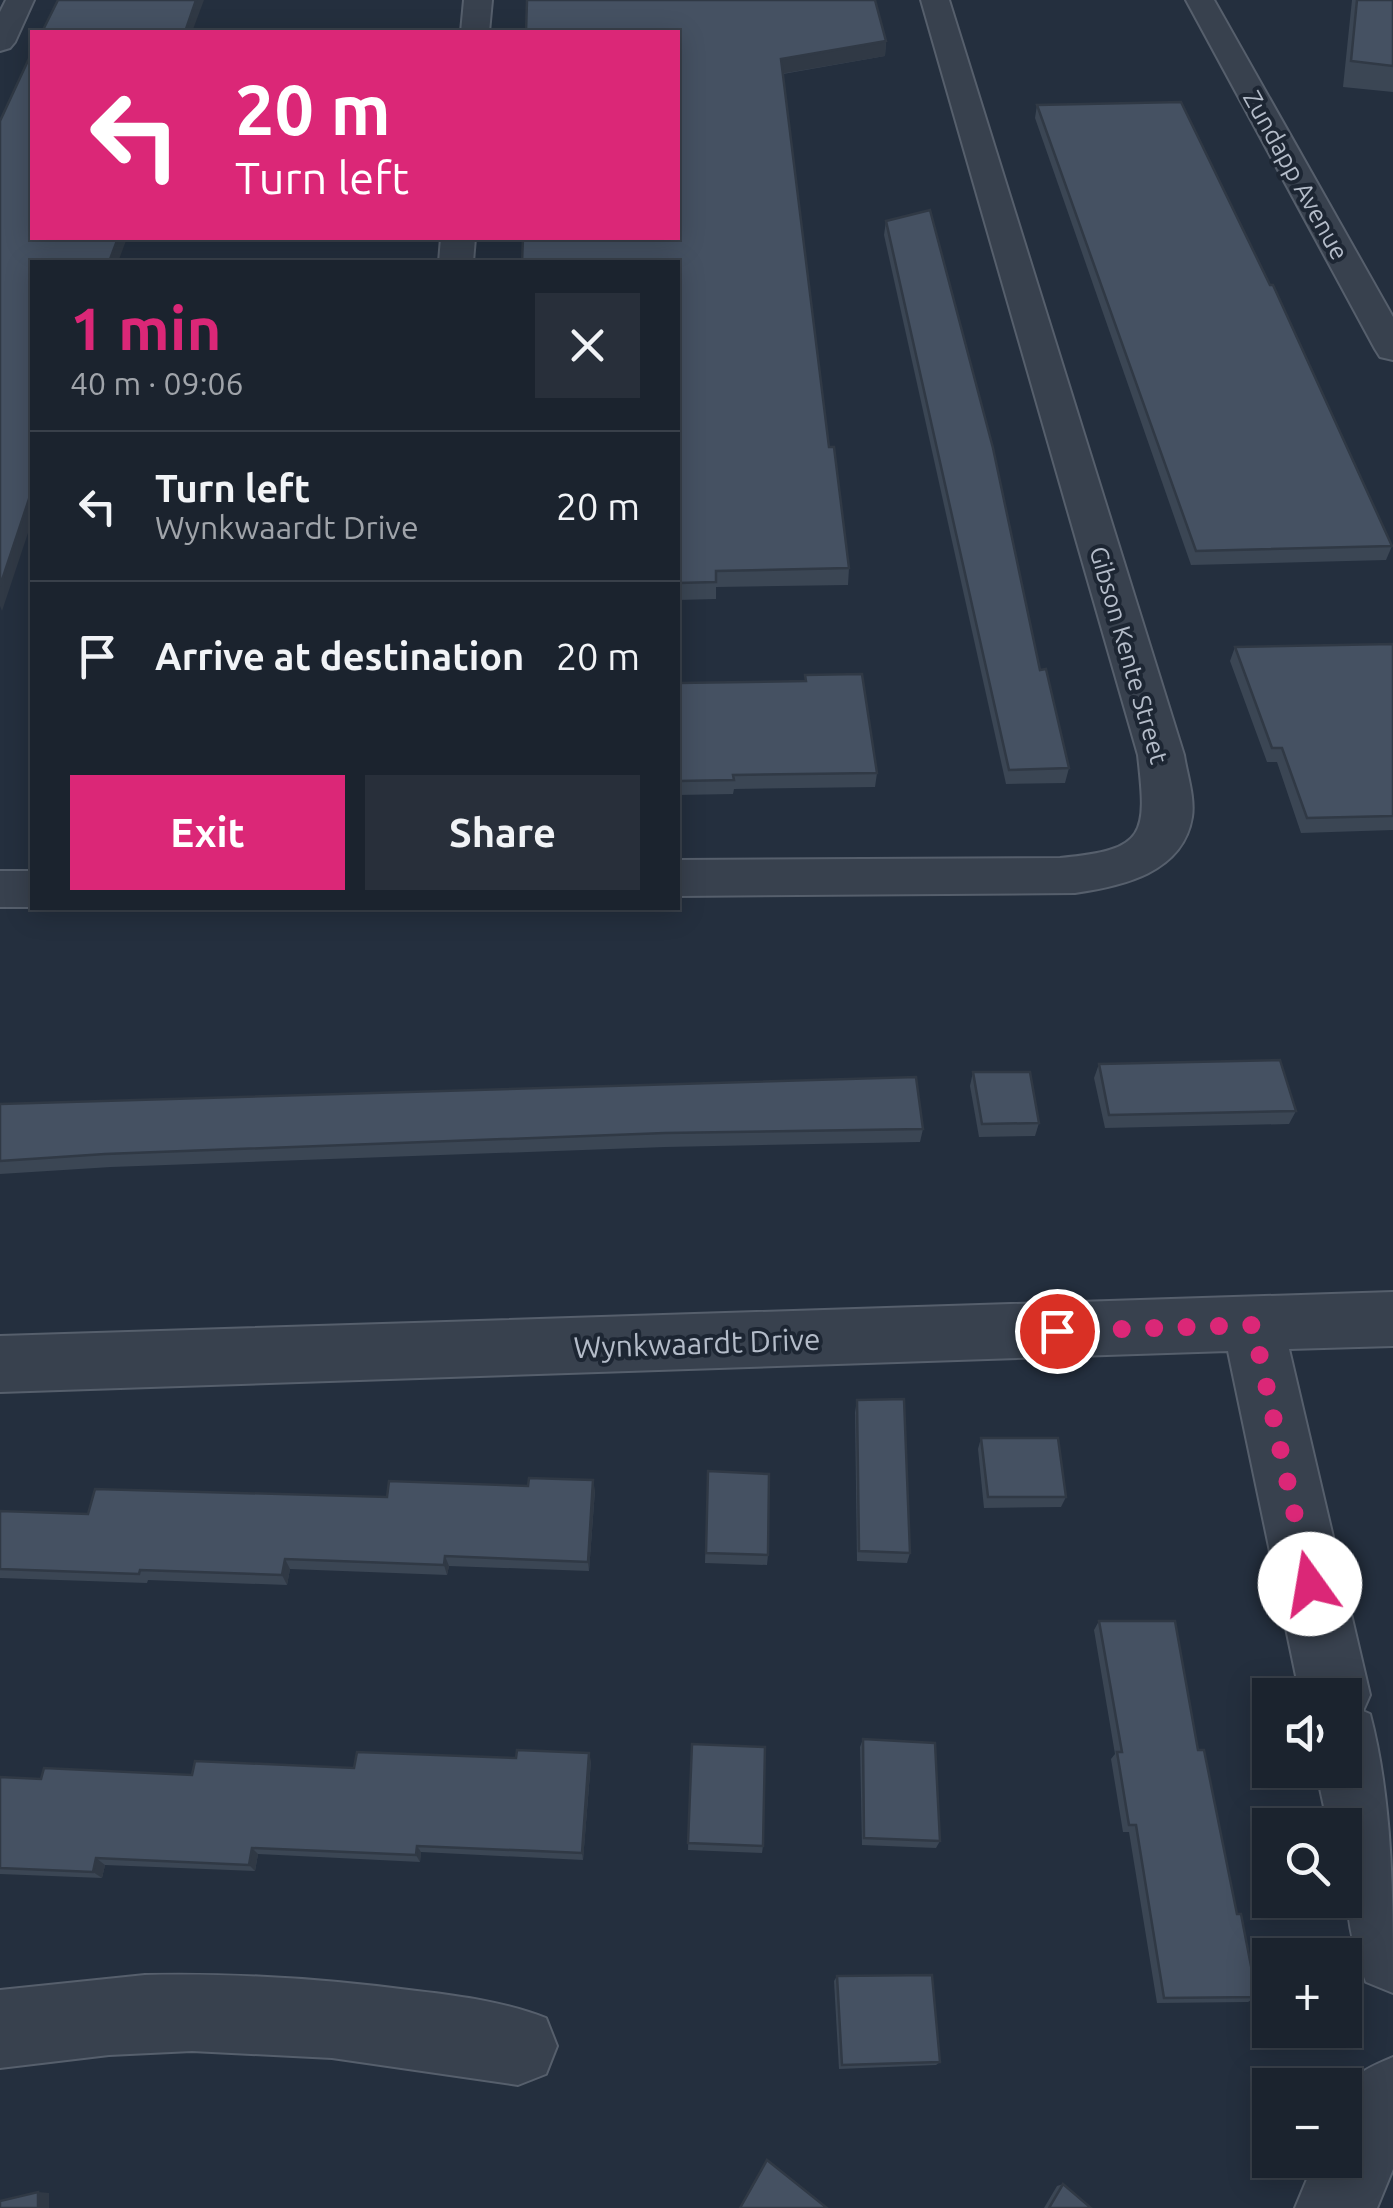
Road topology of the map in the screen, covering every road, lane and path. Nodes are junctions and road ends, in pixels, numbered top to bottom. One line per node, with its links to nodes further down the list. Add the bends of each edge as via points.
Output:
1 (20, 0): 6 (street)
2 (478, 0): 5 (street)
3 (936, 0): 8 (street, Gibson Kente Street, via 1160,755 1168,816 1163,836 1125,864 1095,873)
4 (1200, 0): 7 (street, Zundapp Avenue)
5 (475, 30)
6 (0, 42)
7 (1393, 350)
8 (680, 878)
9 (30, 888): 10 (street)
10 (0, 889)
11 (1393, 1319): 12 (street, Wynkwaardt Drive)
12 (1253, 1325): 13 (street, Wynkwaardt Drive); 14 (street)
13 (0, 1364)
14 (1331, 1678)
15 (1356, 1788): 16 (street)
16 (1393, 1955)
17 (0, 2030): 18 (street, via 144,2014 290,2014)
18 (518, 2046)
19 (1393, 2098): 20 (street, via 1377,2112)
20 (1336, 2208)

